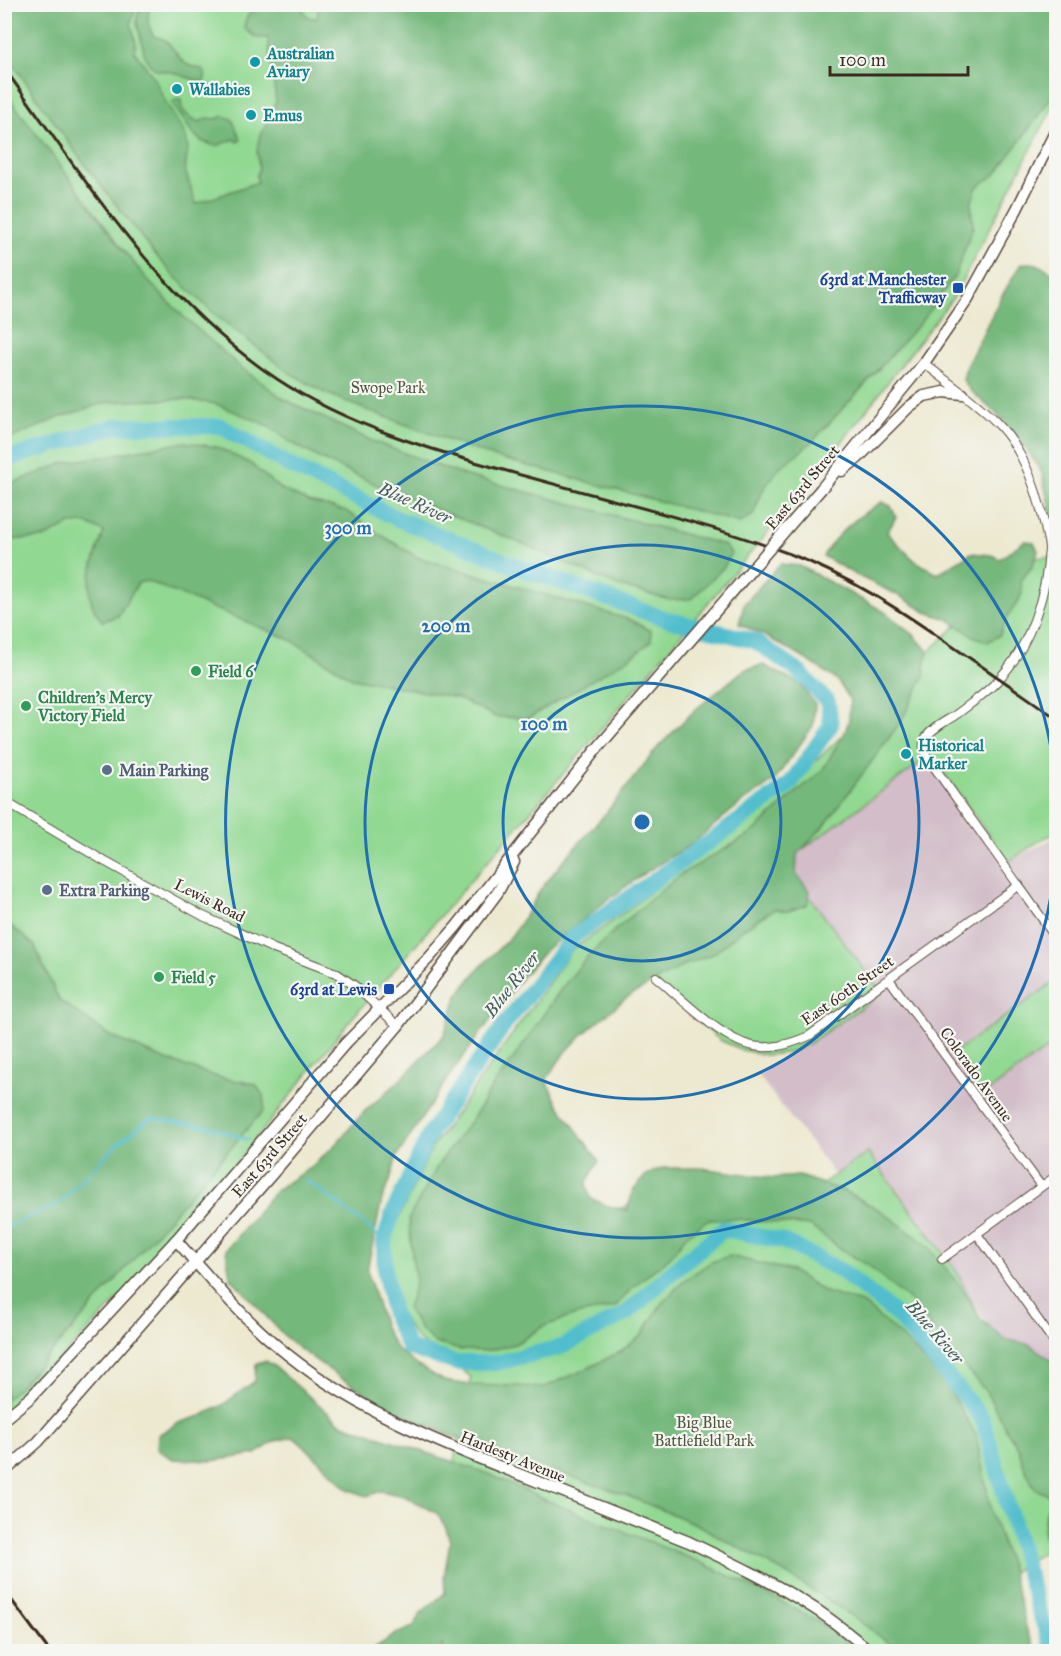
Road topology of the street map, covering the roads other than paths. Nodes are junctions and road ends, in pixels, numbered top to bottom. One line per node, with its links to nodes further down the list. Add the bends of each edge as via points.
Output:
1 (1056, 130): 2 (main road, East 63rd Street, via 966,302)
2 (924, 363): 3 (street); 4 (main road, East 63rd Street)
3 (963, 394): 4 (main road, via 924,396); 5 (street, via 995,421 1019,454)
4 (821, 489): 7 (main road, East 63rd Street, bridge, via 595,751)
5 (1053, 547): 8 (street, via 1043,594 1019,650 1000,678 931,732 923,747)
6 (4, 801): 12 (street, Lewis Road, via 203,915 336,973)
7 (528, 835): 12 (main road, East 63rd Street, via 456,927); 13 (main road, East 63rd Street, via 498,892)
8 (1019, 885): 9 (street); 11 (street, East 60th Street)
9 (1056, 938)
10 (656, 976): 11 (street, East 60th Street, via 725,1035 750,1046 767,1047 808,1036)
11 (889, 979): 15 (street, Colorado Avenue)
12 (380, 1009): 13 (street, Lewis Road); 17 (main road, East 63rd Street, via 345,1044)
13 (398, 1026): 19 (main road, East 63rd Street)
14 (1056, 1176): 15 (street)
15 (1041, 1186): 16 (street)
16 (977, 1234): 18 (street); 20 (street)
17 (176, 1240): 19 (main road, Hardesty Avenue); 21 (main road, East 63rd Street, via 31,1397)
18 (942, 1259)
19 (196, 1263): 22 (main road, East 63rd Street, via 38,1442); 23 (main road, Hardesty Avenue, via 277,1346 362,1404 444,1445 724,1559 814,1608)
20 (1056, 1345)
21 (4, 1419)
22 (4, 1472)
23 (872, 1652)

